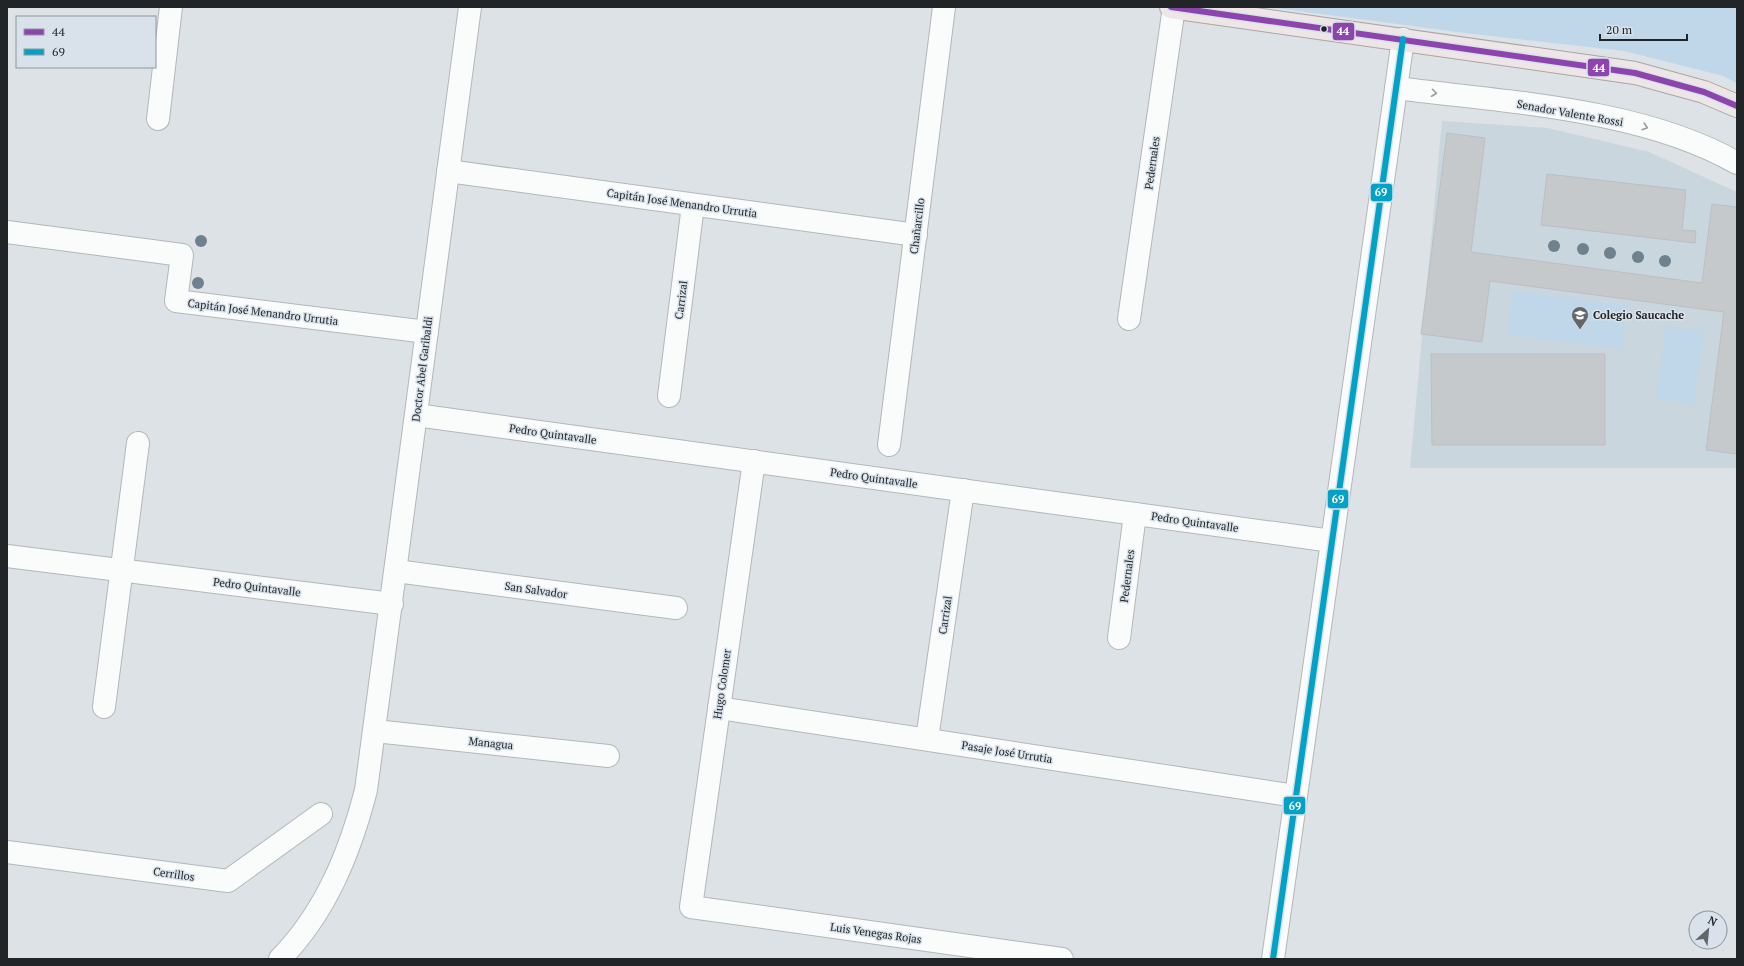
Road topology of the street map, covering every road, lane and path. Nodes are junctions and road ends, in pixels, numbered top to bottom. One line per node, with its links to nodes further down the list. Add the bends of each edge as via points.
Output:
1 (171, 7): 9 (street)
2 (470, 7): 11 (street, Doctor Abel Garibaldi)
3 (944, 7): 14 (street, Chañarcillo)
4 (1171, 7): 5 (main road)
5 (1174, 8): 6 (main road); 15 (street, Pedernales)
6 (1403, 39): 7 (street); 8 (main road, via 1635,73 1704,92)
7 (1396, 88): 10 (street, Senador Valente Rossi, one-way to 10, via 1548,107 1634,124 1687,140); 24 (street)
8 (1737, 106)
9 (158, 119)
10 (1737, 163)
11 (448, 171): 12 (street, Capitán José Menandro Urrutia); 16 (street, Doctor Abel Garibaldi)
12 (693, 205): 14 (street, Capitán José Menandro Urrutia); 17 (street, Carrizal)
13 (7, 232): 16 (street, Capitán José Menandro Urrutia, via 182,255 176,301)
14 (916, 235): 20 (street, Chañarcillo)
15 (1129, 319)
16 (427, 332): 18 (street, Doctor Abel Garibaldi)
17 (669, 396)
18 (416, 415): 21 (street, Pedro Quintavalle); 27 (street, Doctor Abel Garibaldi)
19 (138, 443): 26 (street)
20 (889, 445)
21 (754, 461): 22 (street, Pedro Quintavalle); 32 (street, Hugo Colomer)
22 (963, 490): 23 (street, Pedro Quintavalle); 34 (street, Carrizal)
23 (1136, 514): 24 (street, Pedro Quintavalle); 30 (street, Pedernales)
24 (1332, 541): 36 (street)
25 (7, 556): 26 (street, Pedro Quintavalle)
26 (122, 571): 28 (street, Pedro Quintavalle); 31 (street)
27 (396, 571): 28 (street, Doctor Abel Garibaldi); 29 (street, San Salvador)
28 (392, 604): 33 (street, Doctor Abel Garibaldi)
29 (676, 608)
30 (1119, 638)
31 (104, 707)
32 (719, 708): 34 (street, Pasaje José Urrutia); 39 (street, Hugo Colomer)
33 (375, 731): 35 (street, Managua); 40 (street, Doctor Abel Garibaldi, via 366,790 344,862 307,928)
34 (927, 739): 36 (street, Pasaje José Urrutia)
35 (608, 756)
36 (1296, 796): 42 (street)
37 (321, 814): 38 (street, Cerrillos, via 228,881)
38 (7, 852)
39 (690, 907): 41 (street, Luis Venegas Rojas)
40 (280, 959)
41 (1062, 959)
42 (1273, 959)

